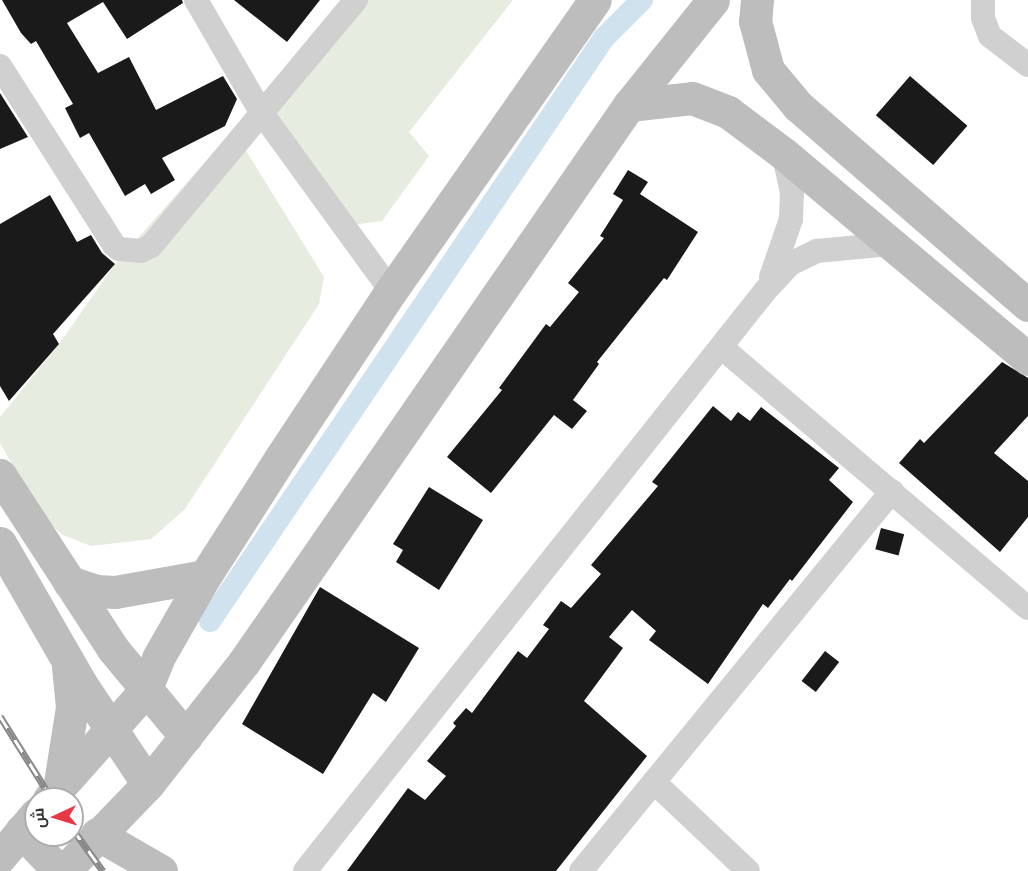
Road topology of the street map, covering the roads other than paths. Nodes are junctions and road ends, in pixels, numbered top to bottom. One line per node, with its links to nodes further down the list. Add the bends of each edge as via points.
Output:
1 (196, 0): 10 (street)
2 (356, 0): 10 (street)
3 (595, 0): 13 (street)
4 (713, 0): 9 (street)
5 (757, 0): 15 (street, via 759,42 768,70 780,85 829,134)
6 (983, 0): 7 (street, via 983,18 990,36)
7 (1028, 65)
8 (0, 66): 10 (street, via 114,244 129,251 151,246)
9 (629, 105): 11 (street, via 669,98 708,103 728,112); 28 (street, via 295,590)
10 (261, 112): 13 (street)
11 (784, 154): 12 (street); 14 (street, via 792,193 791,219 783,250)
12 (891, 244): 14 (street, via 817,251 790,264); 16 (street)
13 (391, 291): 22 (street)
14 (765, 291): 17 (street)
15 (1017, 296): 16 (street)
16 (977, 317): 18 (street)
17 (721, 347): 20 (street); 40 (street)
18 (1028, 359)
19 (0, 476): 23 (street)
20 (892, 490): 24 (street); 29 (street)
21 (0, 543): 25 (street)
22 (205, 576): 23 (street, via 115,592 96,591); 26 (street, via 158,658)
23 (69, 582): 26 (street)
24 (1028, 608)
25 (67, 656): 27 (street); 31 (street, via 72,707)
26 (145, 691): 27 (street); 28 (street)
27 (111, 727): 30 (street); 32 (street)
28 (186, 737): 30 (street)
29 (654, 782): 41 (street); 42 (street)
30 (148, 784): 34 (street)
31 (56, 787)
32 (58, 787)
33 (24, 828): 36 (street)
34 (96, 834): 38 (street); 39 (street)
35 (44, 847): 37 (street)
36 (0, 857)
37 (59, 871)
38 (64, 871)
39 (161, 871)
40 (305, 871)
41 (580, 871)
42 (748, 871)

